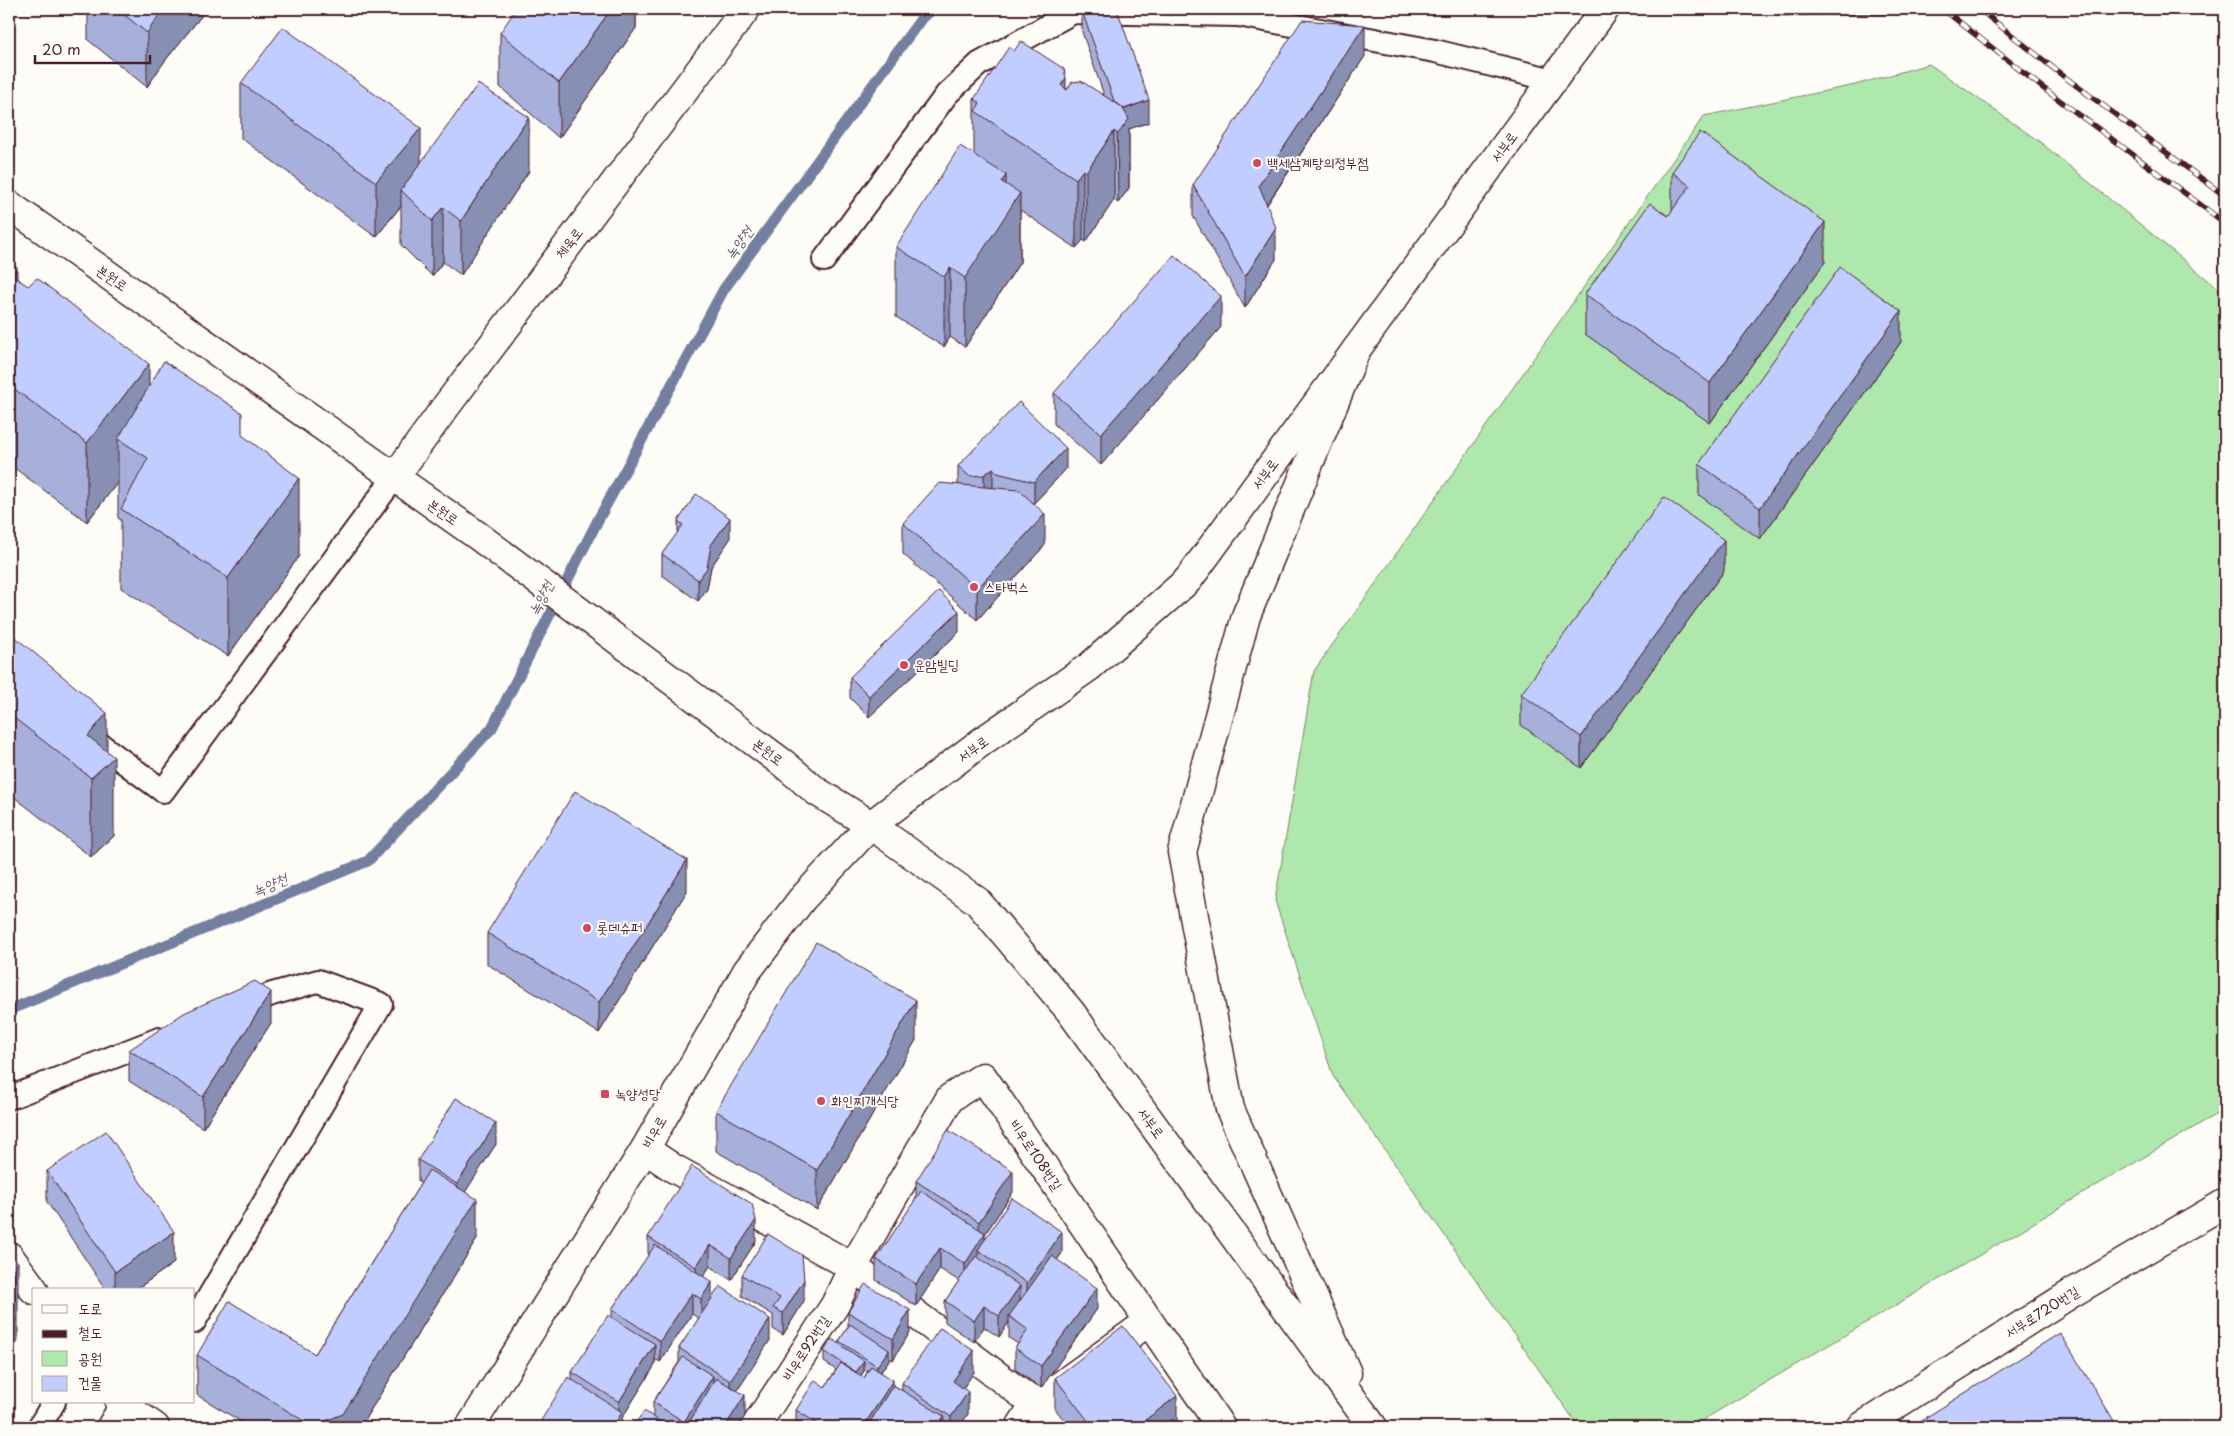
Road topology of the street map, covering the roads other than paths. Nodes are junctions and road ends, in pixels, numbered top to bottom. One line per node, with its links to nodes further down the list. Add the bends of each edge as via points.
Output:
1 (1605, 9): 3 (street, 서부로)
2 (743, 10): 7 (street, 체육로)
3 (1560, 71): 5 (lane, via 1238,15 1073,12 979,64 947,94); 6 (street, 서부로)
4 (9, 205): 7 (street, 본원로)
5 (824, 260)
6 (1356, 350): 9 (street, 서부로, via 1188,580 1089,667 984,740); 22 (street, via 1246,616 1182,852 1230,1109)
7 (394, 478): 8 (lane, via 163,791); 9 (street, 본원로, via 478,536 816,791)
8 (65, 719)
9 (871, 825): 13 (street, 비우로, via 802,899 747,971); 22 (street, 서부로, via 977,901 1070,1011)
10 (227, 1012): 18 (lane, via 272,994 318,981 381,1004)
11 (181, 1030): 12 (lane)
12 (9, 1098)
13 (645, 1149): 16 (street, via 673,1168); 24 (street, 비우로)
14 (2225, 1203): 29 (street, 서부로720번길, via 2072,1293)
15 (9, 1256): 17 (street)
16 (852, 1267): 19 (street, 비우로108번길, via 950,1098 983,1077); 21 (street); 25 (street, 비우로92번길, via 835,1305)
17 (33, 1288)
18 (195, 1320)
19 (1148, 1322): 21 (street); 28 (street, 비우로108번길)
20 (53, 1404): 23 (lane)
21 (1035, 1404): 26 (street); 27 (street)
22 (1371, 1425)
23 (39, 1427)
24 (470, 1427)
25 (755, 1427)
26 (1020, 1427)
27 (1054, 1427)
28 (1221, 1427)
29 (1861, 1427)

